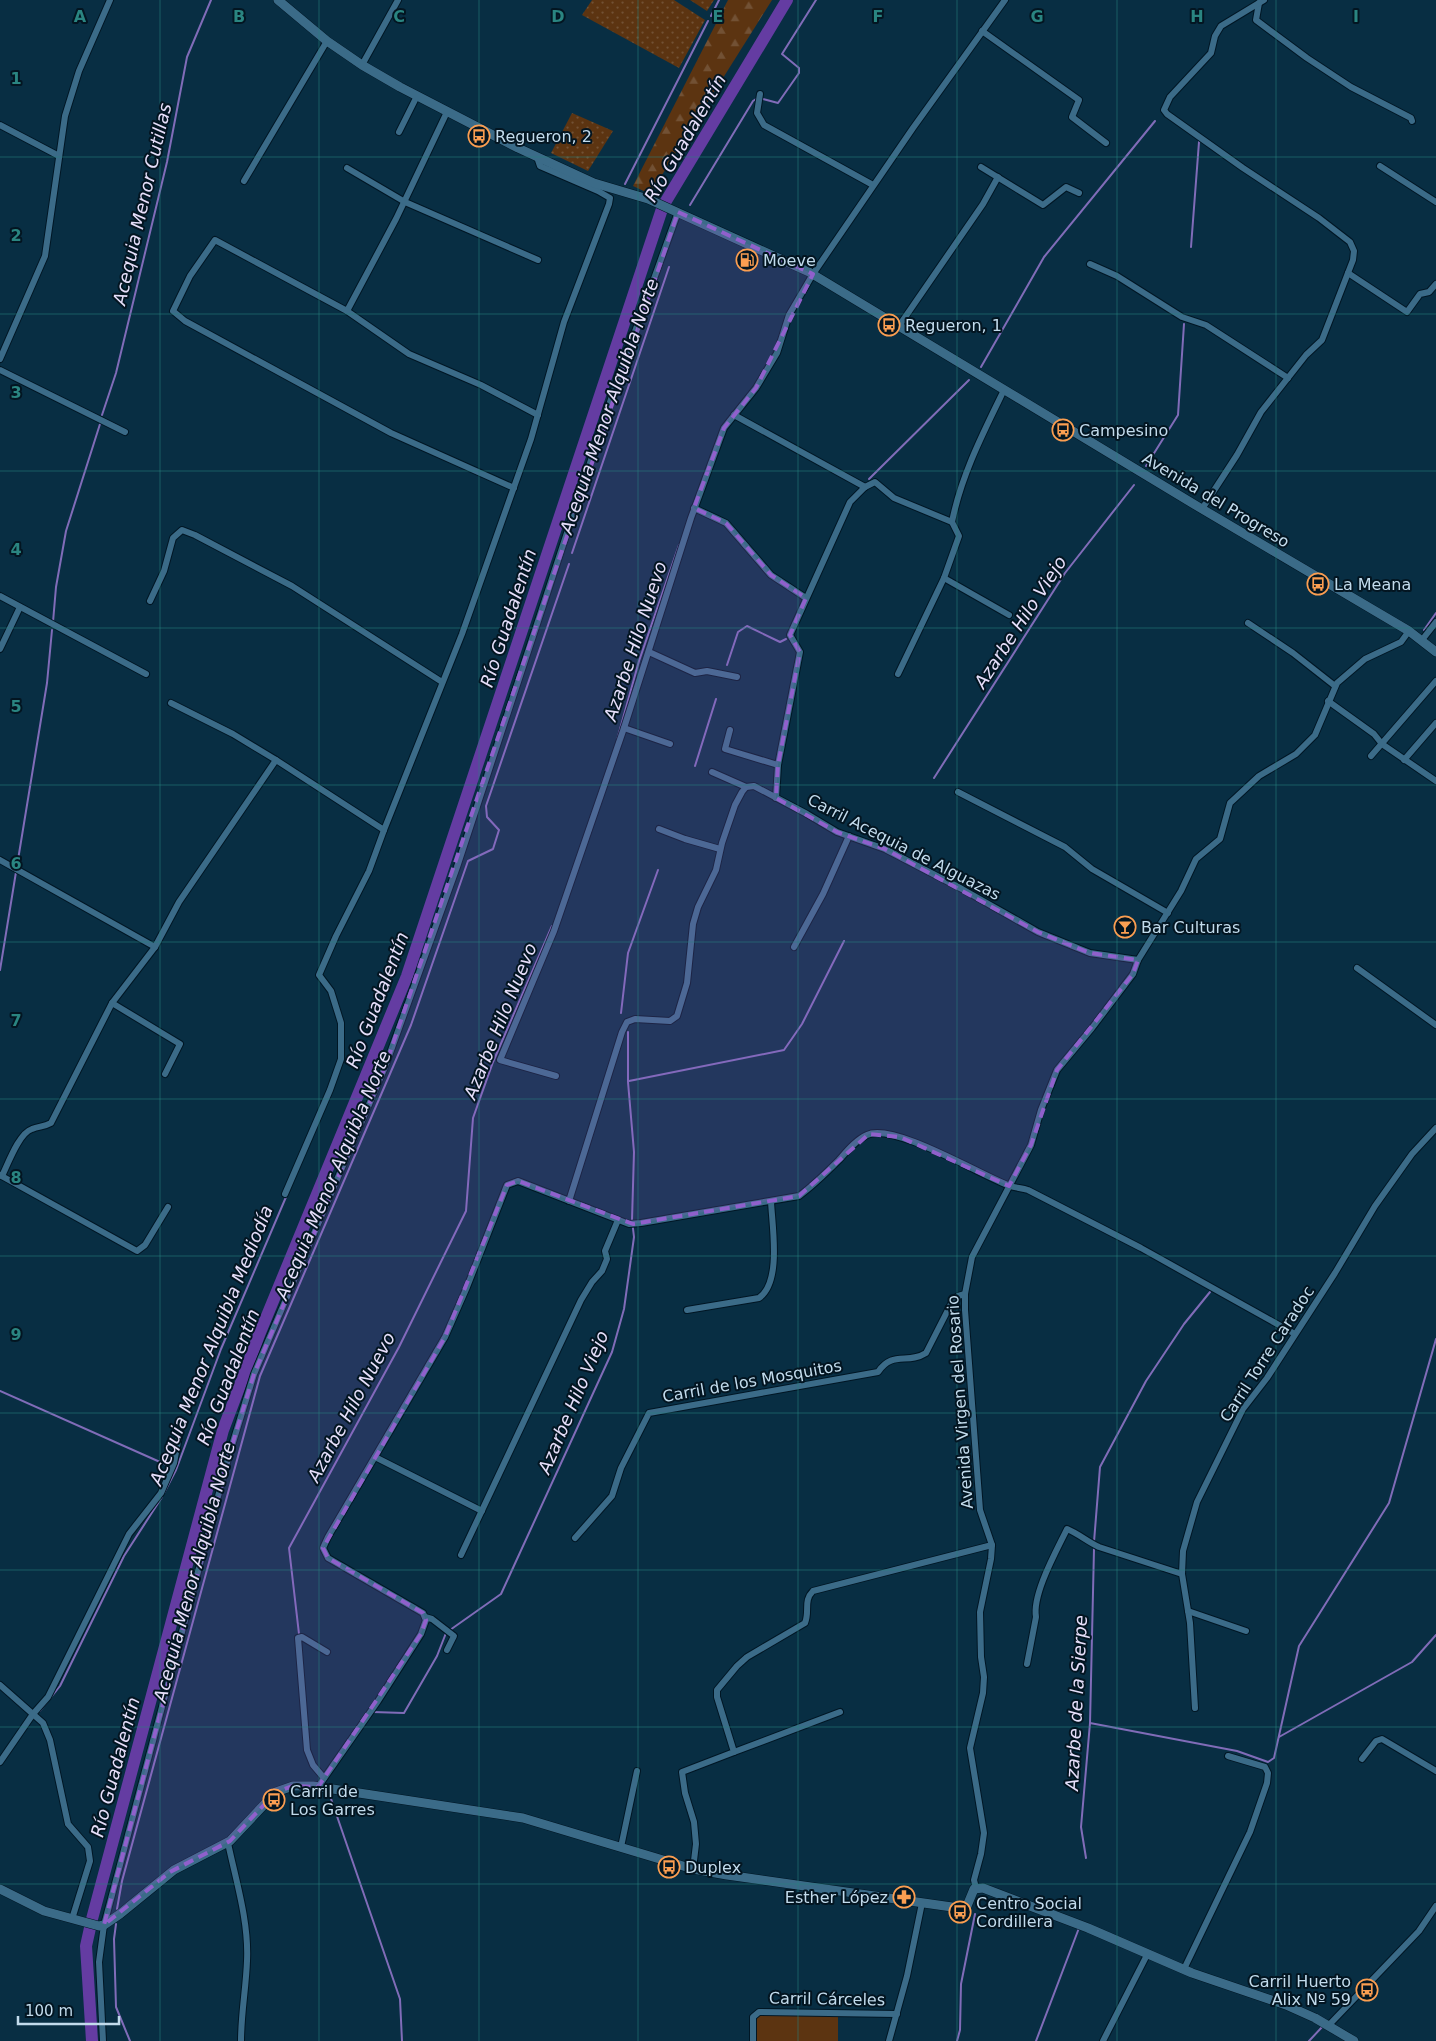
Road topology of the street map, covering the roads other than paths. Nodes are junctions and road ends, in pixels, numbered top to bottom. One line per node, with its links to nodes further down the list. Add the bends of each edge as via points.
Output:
1 (110, 0): 16 (street, via 79,71 65,116)
2 (278, 0): 7 (street, Avenida del Progreso)
3 (398, 0): 8 (street)
4 (1005, 0): 6 (street)
5 (1262, 2): 12 (street, via 1256,20 1351,87 1411,118); 30 (street, via 1221,26 1211,53 1170,97 1164,110 1350,242 1354,250)
6 (982, 32): 15 (street, via 1079,100 1072,118); 23 (street)
7 (327, 41): 8 (street, Avenida del Progreso); 22 (street)
8 (362, 65): 10 (street, Avenida del Progreso)
9 (760, 94): 23 (street, via 757,113 764,125)
10 (417, 96): 11 (street, Avenida del Progreso); 14 (street)
11 (447, 112): 17 (street, Avenida del Progreso); 25 (street)
12 (1412, 122)
13 (0, 125): 16 (street)
14 (399, 132)
15 (1106, 143)
16 (59, 156): 35 (street, via 45,256)
17 (537, 157): 27 (street, Avenida del Progreso, via 594,184 648,199); 39 (street, via 540,166 610,198 564,322)
18 (1380, 166): 26 (street)
19 (981, 167): 21 (street)
20 (347, 168): 25 (street)
21 (998, 177): 24 (street, via 1043,205 1066,187); 34 (street, via 983,204)
22 (244, 181)
23 (873, 185): 31 (street)
24 (1079, 193)
25 (405, 202): 28 (street); 33 (street)
26 (1436, 202)
27 (678, 212): 31 (street, Avenida del Progreso); 140 (street, via 615,387 457,867 385,1067 254,1374)
28 (538, 260)
29 (1090, 264): 37 (street, via 1117,276 1182,317 1206,325)
30 (1348, 273): 32 (street, via 1407,312 1420,294 1429,292); 37 (street, via 1322,340)
31 (813, 274): 34 (street, Avenida del Progreso); 40 (street, via 790,315 777,353 756,388)
32 (1436, 284)
33 (347, 311): 39 (street, via 409,354); 43 (street, via 216,240 190,276 173,311 185,321 391,433)
34 (898, 326): 38 (street, Avenida del Progreso)
35 (0, 360)
36 (0, 370): 41 (street)
37 (1288, 378): 45 (street, via 1261,412)
38 (1004, 390): 45 (street, Avenida del Progreso); 46 (street, via 958,494)
39 (538, 415): 43 (street)
40 (734, 415): 42 (street); 44 (street, via 724,428)
41 (125, 432)
42 (866, 486): 46 (street, via 876,482 894,498); 49 (street, via 850,502)
43 (514, 488): 64 (street)
44 (694, 508): 49 (street, via 726,523 771,574); 58 (street)
45 (1202, 510): 55 (street, Avenida del Progreso)
46 (952, 522): 47 (street, via 959,536)
47 (944, 578): 52 (street); 61 (street)
48 (0, 596): 51 (street)
49 (806, 598): 76 (street, via 790,635 800,652)
50 (150, 602): 64 (street, via 164,571 173,538 182,530 292,586)
51 (20, 607): 57 (street); 60 (street)
52 (1009, 615)
53 (1436, 622): 56 (street)
54 (1248, 623): 65 (street)
55 (1410, 631): 56 (street, Avenida del Progreso); 65 (street, via 1401,642 1365,659)
56 (1422, 640): 59 (street, Avenida del Progreso)
57 (0, 649)
58 (649, 652): 62 (street, via 695,673 707,671); 69 (street)
59 (1436, 652)
60 (146, 674)
61 (898, 674)
62 (737, 677)
63 (1436, 681): 72 (street)
64 (442, 682): 83 (street)
65 (1335, 686): 66 (street, Avenida Virgen del Rosario)
66 (1328, 701): 72 (street, via 1374,734); 87 (street, Avenida Virgen del Rosario, via 1315,735 1296,754 1259,776 1230,803 1220,839 1196,859)
67 (171, 703): 74 (street)
68 (1436, 723): 75 (street)
69 (624, 728): 71 (street); 95 (street, via 554,931 500,1060)
70 (730, 730): 76 (street, via 725,749)
71 (670, 744)
72 (1382, 744): 73 (street); 75 (street)
73 (1371, 756)
74 (276, 760): 83 (street); 88 (street, via 179,902)
75 (1404, 760): 78 (street)
76 (778, 765): 81 (street)
77 (712, 772): 79 (street, Carril Acequia de Alguazas)
78 (1436, 781)
79 (746, 787): 81 (street, Carril Acequia de Alguazas, via 754,786); 85 (street, via 735,805)
80 (958, 792): 87 (street, via 1065,847 1092,869)
81 (776, 798): 84 (street, Carril Acequia de Alguazas)
82 (659, 829): 85 (street)
83 (384, 830): 99 (street, via 369,871 320,975 331,991 341,1024 341,1059)
84 (849, 836): 89 (street); 90 (street, Carril Acequia de Alguazas, via 885,849 1038,932 1090,953)
85 (720, 849): 100 (street, via 716,870 693,924 687,983 677,1016 670,1021 636,1019 627,1022)
86 (0, 860): 88 (street)
87 (1168, 913): 90 (street, Avenida Virgen del Rosario)
88 (155, 947): 92 (street)
89 (794, 947)
90 (1138, 960): 98 (street, Avenida Virgen del Rosario, via 1133,974 1057,1070 1031,1145)
91 (1357, 968): 93 (street)
92 (112, 1003): 94 (street, via 180,1044); 97 (street, via 51,1123 31,1129 21,1138)
93 (1436, 1025)
94 (164, 1074)
95 (556, 1076)
96 (1436, 1128): 106 (street, Carril Torre Caradoc, via 1412,1154 1375,1206)
97 (1, 1176): 102 (street, via 137,1251)
98 (1009, 1186): 101 (street, via 900,1137 869,1134 799,1196); 104 (street, Avenida Virgen del Rosario, via 972,1257); 106 (street, via 1028,1190 1142,1248)
99 (285, 1194)
100 (569, 1201): 103 (street); 108 (street, via 518,1181 507,1185 444,1337)
101 (771, 1201): 103 (street, via 641,1223 629,1224); 105 (street, via 774,1255 766,1293 759,1298)
102 (168, 1207)
103 (618, 1220): 109 (street, via 605,1251 607,1259 602,1271 581,1300)
104 (965, 1294): 110 (street, Carril de los Mosquitos, via 953,1300 926,1353 918,1358 895,1358 887,1361 878,1372 649,1413 621,1468 612,1496); 111 (street, Avenida Virgen del Rosario, via 980,1510)
105 (687, 1310)
106 (1295, 1334): 113 (street, Carril Torre Caradoc, via 1243,1409 1197,1502 1183,1551)
107 (180, 1431): 123 (street, via 174,1463 161,1493 129,1534 48,1697)
108 (375, 1456): 109 (street); 115 (street, via 323,1548 328,1558)
109 (482, 1511): 112 (street)
110 (575, 1538)
111 (992, 1545): 124 (street, via 813,1590 806,1602 808,1616 805,1622 747,1657 717,1690); 135 (street, Avenida Virgen del Rosario, via 980,1612 983,1693 970,1748 984,1833 974,1880)
112 (461, 1555)
113 (1182, 1574): 114 (street, Carril Torre Caradoc); 119 (street, via 1099,1547 1067,1529 1040,1591)
114 (1188, 1611): 116 (street); 121 (street, Carril Torre Caradoc)
115 (425, 1617): 117 (street, via 454,1636); 130 (street, via 421,1634)
116 (1246, 1631)
117 (447, 1650)
118 (327, 1652): 130 (street, via 298,1638 307,1750 313,1765)
119 (1027, 1664)
120 (0, 1685): 123 (street)
121 (1195, 1708)
122 (840, 1712): 124 (street)
123 (33, 1714): 127 (street); 139 (street, via 43,1723 50,1740 68,1824 88,1847 90,1861)
124 (734, 1752): 134 (street, via 682,1772 694,1822)
125 (1228, 1756): 142 (street, via 1265,1767 1267,1783 1250,1832)
126 (1362, 1760): 129 (street, via 1376,1741 1382,1739)
127 (0, 1762)
128 (637, 1771): 133 (street)
129 (1436, 1771)
130 (324, 1778): 131 (street)
131 (318, 1787): 132 (street, via 293,1786 276,1792); 133 (street, via 515,1816)
132 (228, 1843): 140 (street, via 170,1872); 146 (street, via 244,1921 247,1960)
133 (621, 1847): 134 (street)
134 (693, 1869): 137 (street)
135 (976, 1888): 137 (street, via 964,1908); 141 (street, via 1064,1918)
136 (0, 1889): 139 (street, via 44,1911)
137 (922, 1903): 143 (street)
138 (1436, 1906): 144 (street, via 1419,1930)
139 (75, 1920): 140 (street)
140 (101, 1926): 145 (street, via 99,1962)
141 (1148, 1953): 142 (street); 149 (street)
142 (1184, 1969): 144 (street)
143 (897, 2014): 147 (street, Carril Cárceles, via 759,2012 753,2017); 148 (street)
144 (1329, 2025): 150 (street)
145 (104, 2041)
146 (241, 2041)
147 (753, 2041)
148 (889, 2041)
149 (1103, 2041)
150 (1354, 2041)

